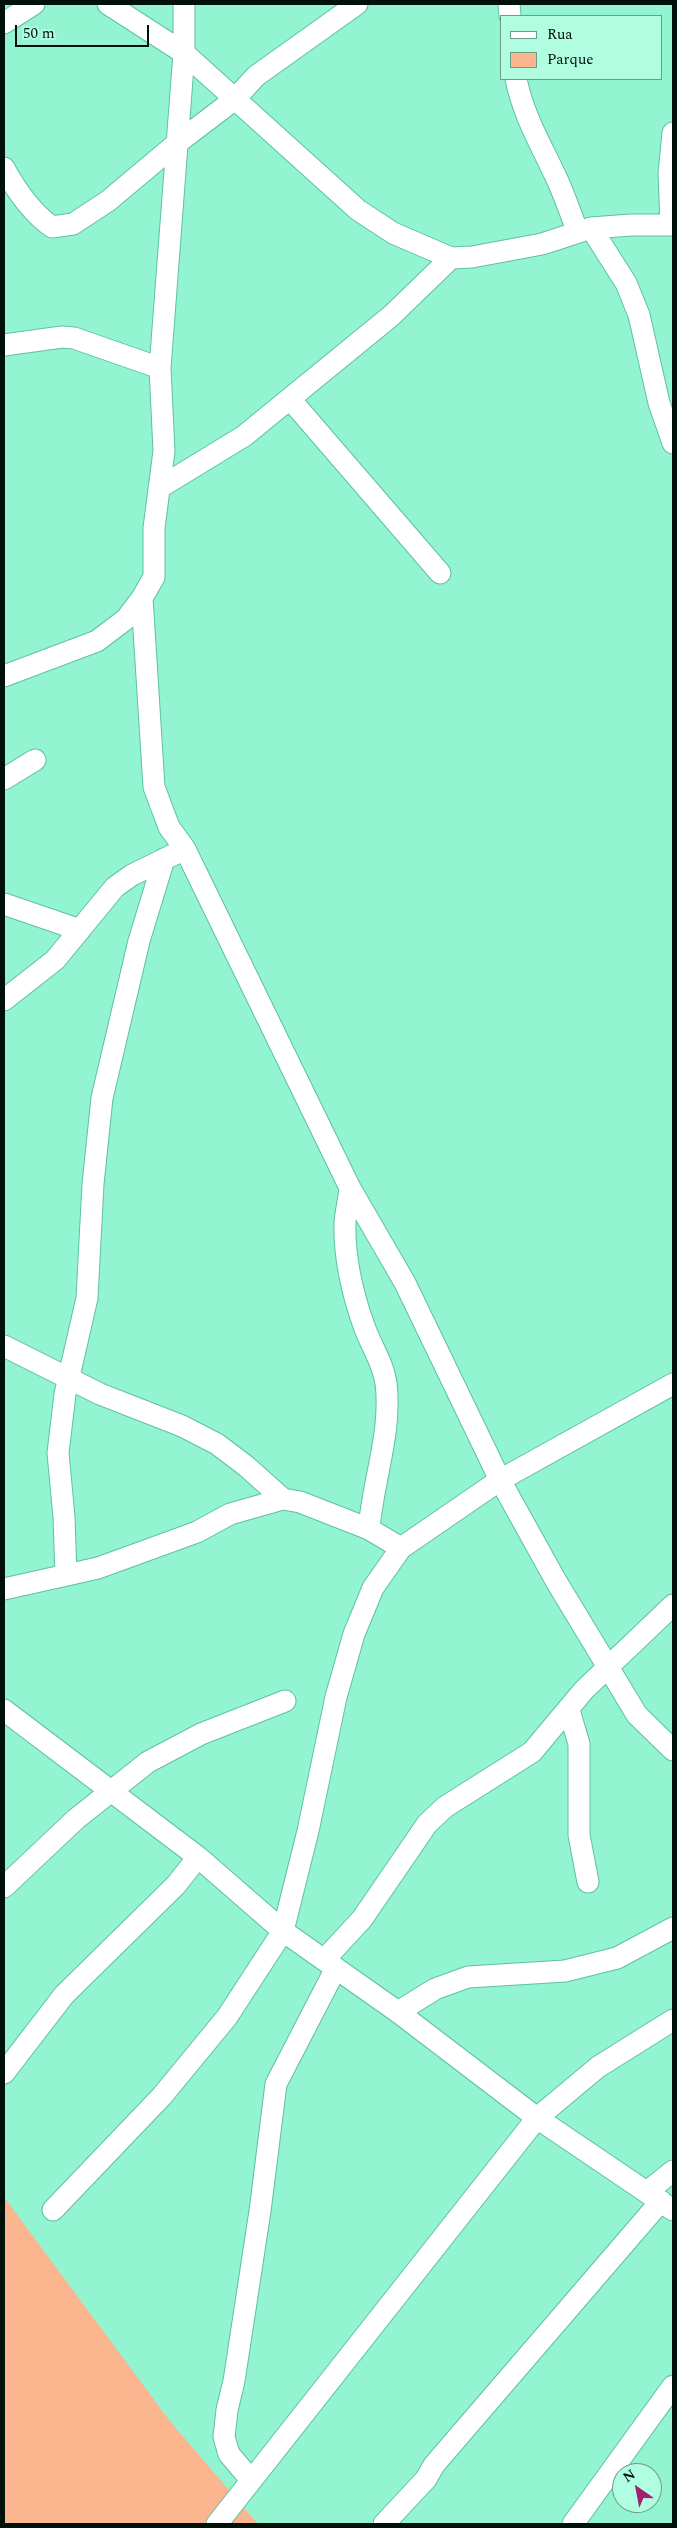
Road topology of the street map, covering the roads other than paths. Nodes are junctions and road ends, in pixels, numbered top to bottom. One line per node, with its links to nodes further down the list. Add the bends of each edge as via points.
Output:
1 (108, 4): 4 (street)
2 (184, 4): 4 (street)
3 (358, 4): 6 (street, via 256,76)
4 (184, 53): 6 (street); 8 (street)
5 (516, 80): 11 (street, via 529,124)
6 (235, 99): 8 (street); 12 (street, via 358,210 393,233)
7 (673, 133): 10 (street, via 669,173)
8 (176, 144): 9 (street, via 108,201 72,224 52,227 39,218); 14 (street)
9 (4, 168)
10 (672, 224): 11 (street)
11 (584, 230): 12 (street, via 542,244); 16 (street, via 618,268 639,315 659,403)
12 (452, 258): 15 (street, via 391,316)
13 (4, 346): 14 (street, via 74,338)
14 (160, 368): 17 (street, via 164,451)
15 (290, 399): 17 (street, via 244,436); 18 (street)
16 (673, 443)
17 (159, 488): 19 (street, via 154,528 154,577)
18 (440, 573)
19 (142, 598): 20 (street, via 126,619 97,641); 23 (street, via 154,787 169,827)
20 (4, 676)
21 (35, 760): 22 (street)
22 (4, 778)
23 (185, 849): 24 (street); 28 (street)
24 (164, 859): 26 (street, via 115,887); 30 (street, via 138,941 102,1098 87,1298)
25 (4, 904): 26 (street)
26 (80, 930): 27 (street, via 56,960)
27 (4, 1000)
28 (350, 1188): 32 (street, via 405,1283); 34 (street, via 345,1222 347,1253 358,1307 383,1368 388,1402 387,1426 373,1491)
29 (4, 1346): 30 (street)
30 (68, 1379): 33 (street, via 182,1426 217,1444); 36 (street, via 58,1453)
31 (673, 1384): 32 (street)
32 (500, 1480): 35 (street); 39 (street)
33 (283, 1499): 34 (street, via 300,1502); 36 (street, via 230,1514 197,1532 115,1562)
34 (369, 1529): 35 (street)
35 (401, 1548): 49 (street, via 374,1588 354,1634 336,1698)
36 (66, 1574): 37 (street)
37 (4, 1589)
38 (673, 1605): 39 (street)
39 (608, 1667): 42 (street); 43 (street, via 636,1715)
40 (285, 1700): 44 (street, via 201,1734 148,1762)
41 (4, 1710): 44 (street)
42 (569, 1710): 46 (street, via 578,1744 579,1835); 50 (street, via 532,1752 445,1807 427,1824)
43 (673, 1750)
44 (111, 1791): 45 (street); 47 (street)
45 (198, 1857): 49 (street); 53 (street, via 176,1885 64,1996)
46 (588, 1882)
47 (4, 1887)
48 (673, 1928): 51 (street, via 617,1958 565,1971 468,1977 436,1989)
49 (283, 1931): 50 (street); 57 (street, via 221,2024 162,2096)
50 (330, 1964): 51 (street); 59 (street, via 276,2084 234,2381 226,2410 224,2437 229,2454)
51 (398, 2012): 54 (street)
52 (673, 2020): 54 (street, via 598,2067)
53 (4, 2073)
54 (537, 2118): 56 (street); 59 (street)
55 (673, 2171): 56 (street)
56 (661, 2201): 61 (street, via 434,2464 426,2479)
57 (53, 2210)
58 (673, 2386): 62 (street)
59 (251, 2480): 60 (street)
60 (217, 2524)
61 (384, 2524)
62 (574, 2524)

